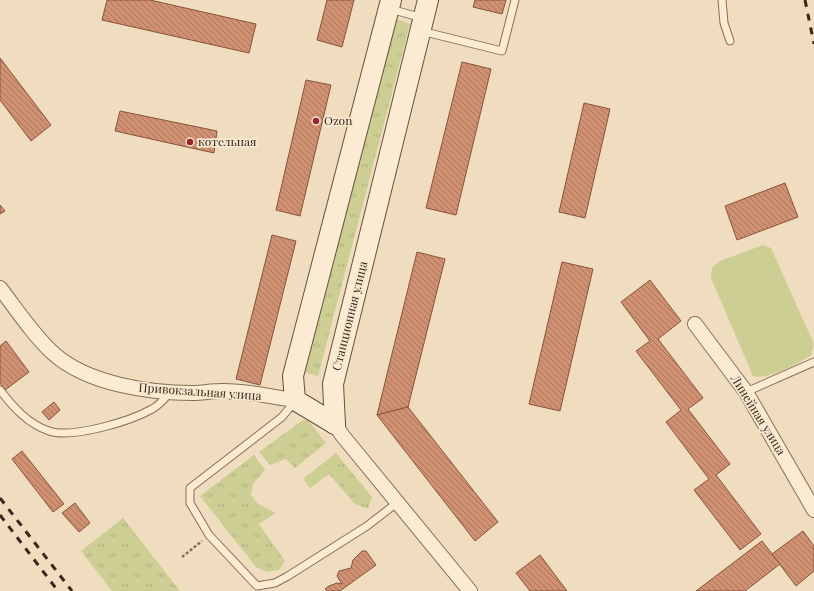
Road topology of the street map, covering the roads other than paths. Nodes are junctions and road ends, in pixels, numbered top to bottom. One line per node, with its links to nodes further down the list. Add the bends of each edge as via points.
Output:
1 (515, 0): 4 (lane, via 502,51)
2 (722, 0): 5 (lane, via 724,23)
3 (389, 4): 4 (lane); 12 (street, via 293,376)
4 (425, 16): 13 (street, Станционная улица, via 333,384)
5 (730, 42)
6 (0, 288): 10 (street, Привокзальная улица, via 40,340 55,355 72,366 108,382)
7 (695, 324): 11 (street, Линейная улица)
8 (814, 362): 11 (lane)
9 (0, 390): 10 (lane, via 19,412 38,426 49,431 73,434 140,414 153,408)
10 (170, 392): 12 (street, Привокзальная улица, via 238,392)
11 (746, 392): 15 (street, Линейная улица)
12 (296, 400): 13 (street); 14 (lane, via 282,417 190,488 190,503 209,535 257,586 275,583 367,526)
13 (335, 424): 14 (street)
14 (398, 502): 16 (street)
15 (814, 510)
16 (470, 591)

